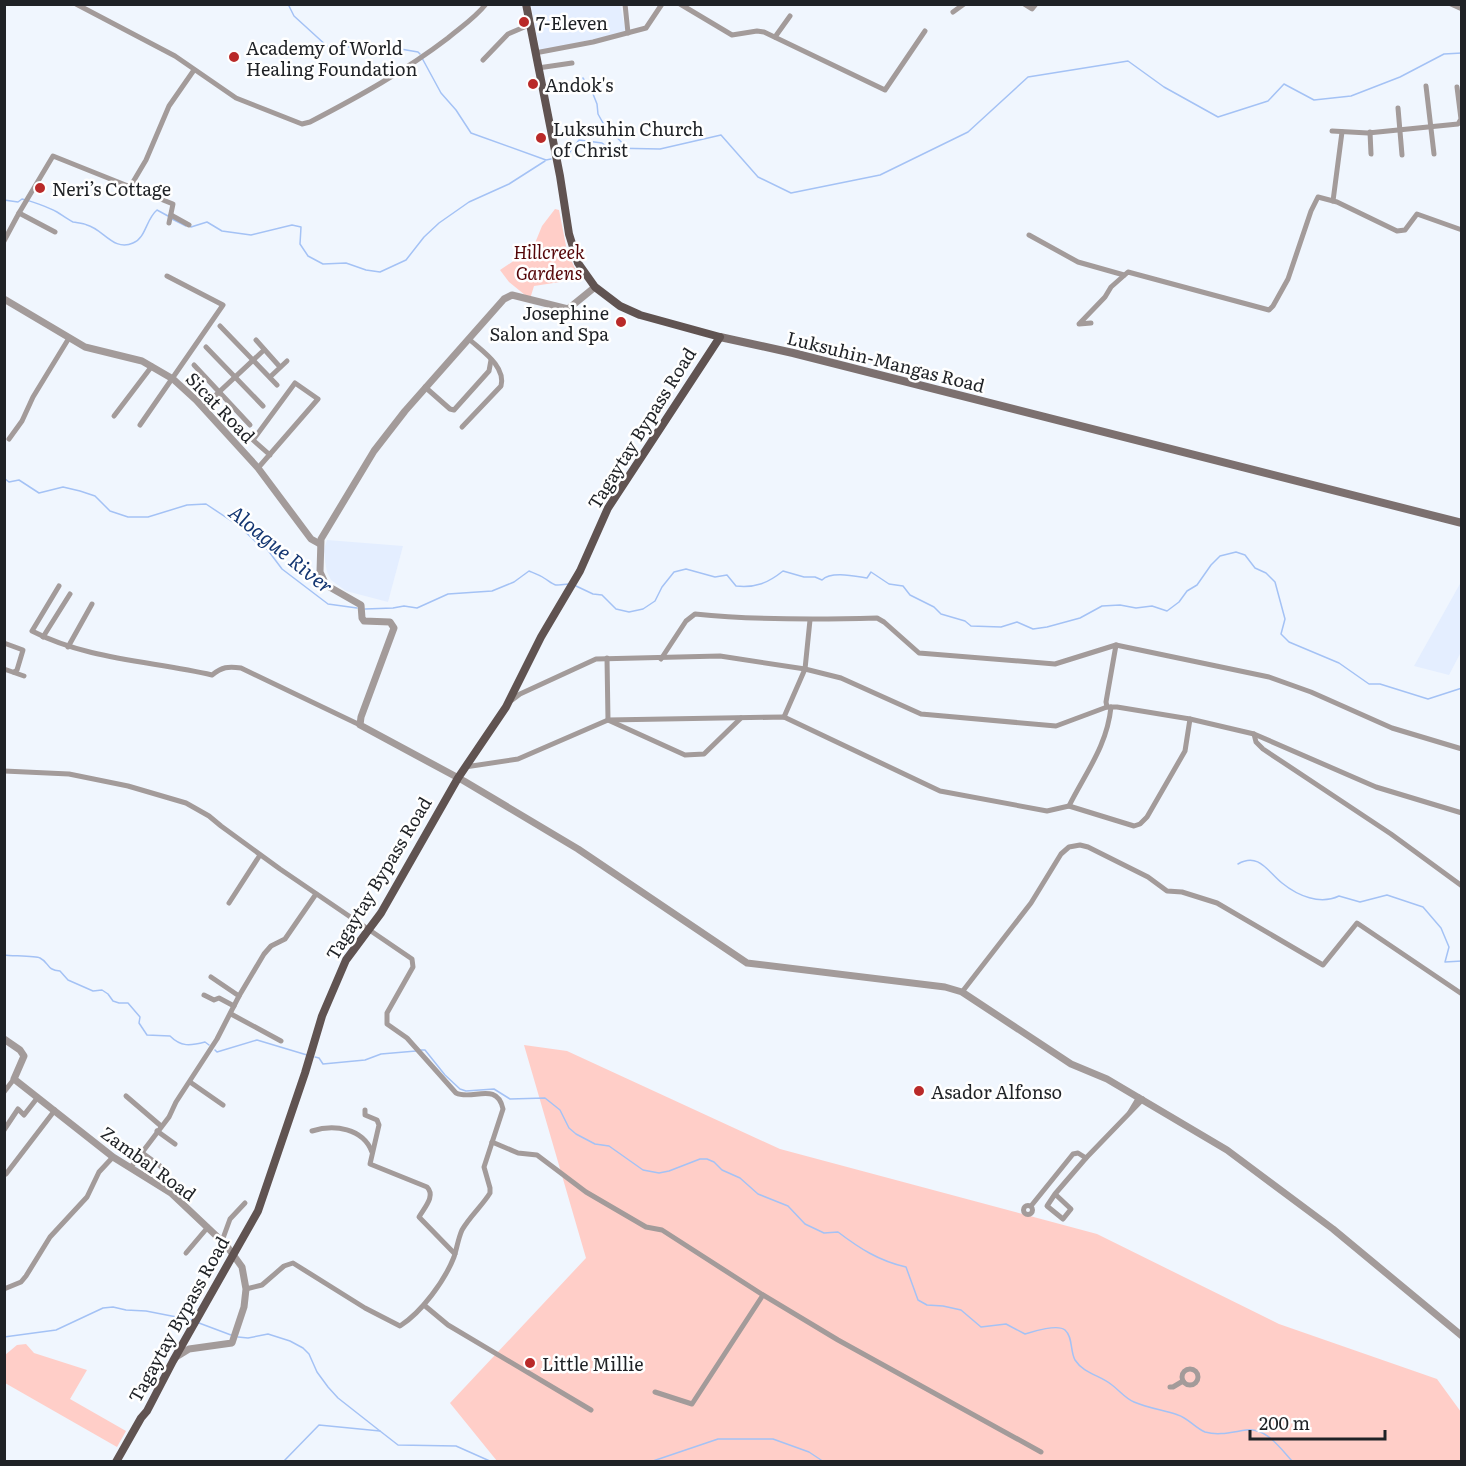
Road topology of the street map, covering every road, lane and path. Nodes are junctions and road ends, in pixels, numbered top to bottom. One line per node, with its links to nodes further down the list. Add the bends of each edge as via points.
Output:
1 (76, 4): 22 (street)
2 (486, 4): 22 (street, via 472,20 425,56 361,96 302,124 236,98)
3 (526, 4): 14 (main road, Luksuhin-Mangas Road)
4 (625, 4): 16 (street)
5 (662, 4): 16 (street, via 646,28)
6 (680, 4): 17 (street, via 732,35 757,31)
7 (964, 4): 12 (street)
8 (1024, 4): 9 (street, via 1032,9)
9 (1036, 4)
10 (1451, 4): 11 (street)
11 (1461, 9)
12 (953, 12)
13 (790, 16): 17 (street)
14 (529, 25): 18 (main road, Luksuhin-Mangas Road); 19 (street, via 508,34)
15 (925, 31): 17 (street, via 885,90)
16 (628, 33): 18 (street)
17 (775, 37)
18 (535, 53): 21 (main road, Luksuhin-Mangas Road)
19 (483, 60)
20 (572, 63): 21 (street)
21 (538, 68): 46 (main road, Luksuhin-Mangas Road, via 572,249)
22 (194, 70): 34 (street, via 169,106)
23 (1426, 86): 26 (street)
24 (1457, 87): 26 (street, via 1461,122)
25 (1398, 108): 27 (street)
26 (1431, 125): 27 (street); 32 (street)
27 (1400, 129): 30 (street); 33 (street)
28 (1332, 131): 29 (street)
29 (1342, 132): 30 (street); 35 (street)
30 (1370, 132): 31 (street)
31 (1371, 154)
32 (1434, 154)
33 (1402, 155)
34 (130, 187): 36 (street, via 53,156); 37 (street, via 173,204)
35 (1333, 201): 40 (street, via 1397,231 1405,230 1418,214); 44 (street, via 1316,199 1288,279 1269,310 1128,272)
36 (19, 213): 41 (street); 43 (street)
37 (171, 215): 38 (street); 39 (street)
38 (169, 223)
39 (189, 225)
40 (1461, 230)
41 (55, 232)
42 (1029, 235): 44 (street, via 1078,262)
43 (4, 241)
44 (1124, 275): 48 (street, via 1079,324)
45 (167, 276): 64 (street, via 223,305)
46 (595, 287): 50 (main road, Luksuhin-Mangas Road, via 640,315); 52 (street, via 565,310 508,296)
47 (4, 299): 51 (street, Sicat Road)
48 (1091, 323)
49 (220, 326): 56 (street)
50 (720, 337): 77 (main road, Luksuhin-Mangas Road); 93 (main road, Tagaytay Bypass Road, via 608,508 580,571)
51 (69, 338): 60 (street, Sicat Road, via 95,350); 74 (street)
52 (469, 339): 57 (street); 66 (street)
53 (256, 340): 55 (street)
54 (206, 347): 62 (street)
55 (264, 350): 56 (street); 61 (street)
56 (253, 360): 62 (street); 63 (street)
57 (491, 360): 66 (street, via 489,371 454,410); 73 (street, via 502,375 501,386)
58 (287, 361): 61 (street)
59 (194, 365): 67 (street)
60 (152, 366): 64 (street, Sicat Road); 70 (street)
61 (280, 367): 63 (street)
62 (235, 377): 67 (street); 68 (street)
63 (270, 377): 65 (street)
64 (173, 379): 69 (street, Sicat Road); 71 (street)
65 (277, 385)
66 (425, 387): 78 (street, via 366,462)
67 (220, 392): 69 (street); 72 (street)
68 (263, 406)
69 (203, 407): 76 (street, Sicat Road)
70 (114, 416)
71 (140, 425)
72 (250, 425)
73 (462, 427)
74 (9, 439)
75 (270, 455): 75 (street, via 318,399 295,383 253,440); 76 (street)
76 (258, 468): 78 (street, Sicat Road, via 311,539)
77 (1461, 523)
78 (320, 544): 99 (street, via 320,572 326,585 361,605 362,618 368,622 390,621 394,628)
79 (59, 586): 83 (street, via 32,631)
80 (70, 594): 83 (street)
81 (92, 604): 86 (street)
82 (810, 620): 85 (street, via 877,618 915,651 927,654 1055,664); 88 (street, via 691,615); 90 (street)
83 (44, 637): 86 (street)
84 (4, 643): 91 (street, via 23,650)
85 (1116, 645): 94 (street, via 1106,702); 101 (street, via 1269,677 1392,728)
86 (68, 646): 99 (street, via 212,675 220,668 241,668)
87 (607, 658): 88 (street); 93 (street, via 588,662 521,693); 98 (street)
88 (661, 659): 90 (street, via 720,656)
89 (4, 669): 91 (street)
90 (805, 669): 94 (street, via 841,678 921,714 1056,726); 95 (street)
91 (14, 672): 92 (street)
92 (24, 676)
93 (506, 707): 102 (main road, Tagaytay Bypass Road)
94 (1109, 707): 97 (street); 105 (street, via 1103,746)
95 (784, 717): 96 (street); 105 (street, via 940,791 1047,811)
96 (741, 718): 98 (street); 98 (street, via 700,756 685,755)
97 (1190, 719): 100 (street); 105 (street, via 1185,751 1140,824 1134,826)
98 (608, 720): 102 (street, via 518,759)
99 (360, 725): 104 (street)
100 (1254, 734): 106 (street, via 1376,787); 108 (street, via 1263,749)
101 (1461, 749)
102 (465, 767): 104 (main road, Tagaytay Bypass Road)
103 (4, 771): 107 (street, via 69,774 186,803)
104 (458, 778): 111 (main road, Tagaytay Bypass Road); 113 (street, via 578,849 747,963)
105 (1069, 806)
106 (1461, 813)
107 (260, 855): 109 (street); 110 (street)
108 (1461, 886)
109 (316, 894): 111 (street); 116 (street, via 285,939 266,951)
110 (229, 903)
111 (368, 931): 133 (street, via 413,962 386,1021 459,1095 488,1093 500,1101 503,1109); 150 (main road, Tagaytay Bypass Road, via 352,951 328,1000 260,1207)
112 (211, 977): 116 (street)
113 (962, 992): 114 (street, via 1031,903 1060,854 1080,845 1148,877 1167,891 1217,903 1323,965 1357,923); 126 (street, via 1071,1064)
114 (1461, 994)
115 (204, 995): 117 (street)
116 (238, 996): 117 (street)
117 (234, 1006): 118 (street)
118 (231, 1014): 120 (street); 122 (street)
119 (4, 1039): 121 (street, via 24,1056)
120 (281, 1041)
121 (14, 1078): 123 (street); 125 (street, Zambal Road)
122 (190, 1082): 127 (street); 130 (street)
123 (4, 1092)
124 (126, 1096): 130 (street)
125 (38, 1097): 128 (street, Zambal Road); 131 (street, via 24,1115 18,1109)
126 (1141, 1098): 138 (street); 156 (street, via 1227,1149 1333,1229)
127 (223, 1105)
128 (55, 1110): 137 (street, Zambal Road); 141 (street)
129 (365, 1110): 136 (street, via 365,1115 379,1123)
130 (159, 1129): 134 (street); 135 (street)
131 (4, 1130)
132 (312, 1131): 136 (street, via 326,1126 348,1130 368,1142)
133 (492, 1142): 151 (street, via 484,1170 490,1193 461,1232); 154 (street, via 518,1153 537,1155 586,1192 646,1227 668,1234)
134 (175, 1144)
135 (141, 1152): 139 (street); 140 (street)
136 (372, 1152): 151 (street, via 371,1165 431,1191 419,1217)
137 (113, 1157): 139 (street, Zambal Road); 152 (street, via 99,1172 90,1193 50,1237 21,1282)
138 (1086, 1158): 142 (street, via 1073,1154); 143 (street)
139 (130, 1167): 147 (street, Zambal Road, via 171,1193)
140 (166, 1171)
141 (6, 1174)
142 (1041, 1193): 144 (street); 146 (street)
143 (1055, 1194): 144 (street); 144 (street, via 1070,1207 1066,1217 1060,1218 1049,1209)
144 (1050, 1200)
145 (245, 1203): 148 (street, via 230,1219)
146 (1031, 1206)
147 (208, 1227): 148 (street, Zambal Road); 149 (street)
148 (222, 1240): 150 (street, Zambal Road)
149 (186, 1253)
150 (233, 1254): 153 (street, Zambal Road, via 243,1270); 157 (main road, Tagaytay Bypass Road)
151 (455, 1254): 155 (street)
152 (4, 1289)
153 (246, 1289): 155 (street, via 262,1285 291,1262 400,1326); 157 (street, Zambal Road, via 230,1345 185,1350)
154 (763, 1295): 160 (street, via 692,1404); 162 (street)
155 (424, 1305): 161 (street, via 448,1325)
156 (1461, 1336)
157 (173, 1360): 163 (main road, Tagaytay Bypass Road)
158 (1183, 1381): 159 (street)
159 (1170, 1387)
160 (655, 1392)
161 (591, 1410)
162 (1041, 1452)
163 (116, 1461)

